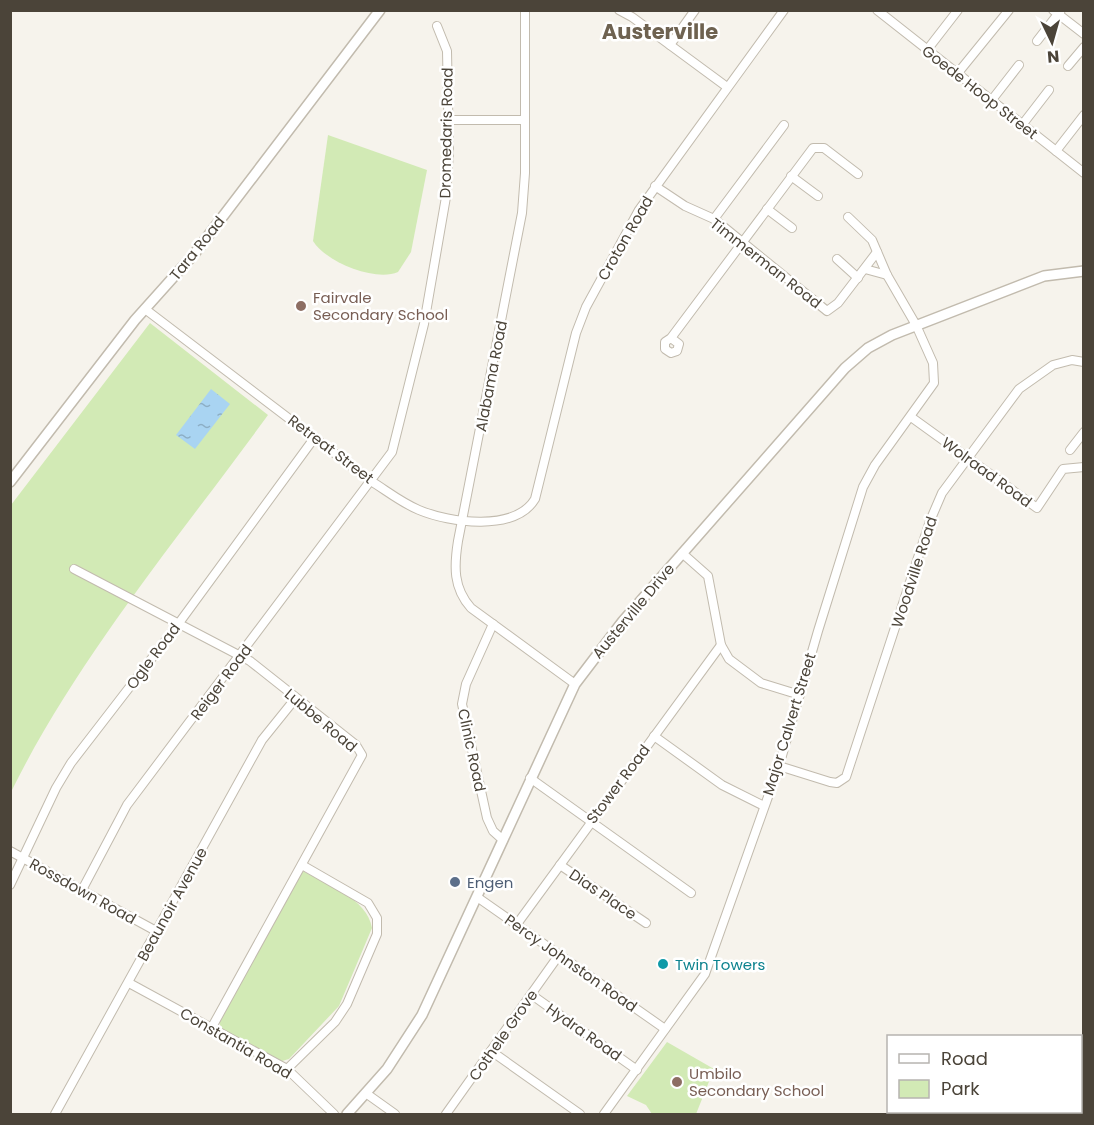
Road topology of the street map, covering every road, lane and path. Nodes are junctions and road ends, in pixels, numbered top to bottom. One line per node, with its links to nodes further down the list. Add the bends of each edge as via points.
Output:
1 (380, 10): 44 (street, Tara Road, via 195,253)
2 (525, 10): 24 (street, Alabama Road)
3 (619, 10): 13 (street)
4 (695, 10): 13 (street)
5 (784, 10): 19 (street, Croton Road)
6 (877, 10): 15 (street, Goede Hoop Street)
7 (958, 10): 15 (street)
8 (1009, 10): 18 (street)
9 (1058, 12): 11 (street); 12 (street)
10 (437, 26): 23 (street, Dromedaris Road, via 447,47)
11 (1083, 33)
12 (1037, 41)
13 (670, 45): 19 (street)
14 (1083, 47): 17 (street)
15 (927, 50): 18 (street, Goede Hoop Street)
16 (1019, 65): 21 (street)
17 (1068, 66)
18 (957, 74): 21 (street, Goede Hoop Street)
19 (727, 87): 31 (street, Croton Road)
20 (1049, 90): 26 (street)
21 (991, 101): 26 (street, Goede Hoop Street)
22 (1083, 115): 27 (street)
23 (449, 120): 24 (street); 54 (street, Dromedaris Road, via 444,210 424,324 396,441)
24 (525, 120): 57 (street, Alabama Road, via 522,213)
25 (784, 125): 35 (street)
26 (1022, 125): 27 (street, Goede Hoop Street)
27 (1056, 151): 28 (street, Goede Hoop Street)
28 (1083, 173)
29 (858, 174): 30 (street, via 824,148 816,147)
30 (791, 176): 32 (street); 33 (street)
31 (655, 186): 35 (street, Timmerman Road); 56 (street, Croton Road, via 579,320)
32 (818, 196)
33 (767, 209): 36 (street); 37 (street)
34 (848, 217): 38 (street, Major Calvert Street, via 872,240)
35 (714, 219): 37 (street, Timmerman Road)
36 (792, 228)
37 (740, 243): 43 (street, Timmerman Road, via 828,311); 46 (street)
38 (877, 252): 40 (street, Timmerman Road); 42 (street, Major Calvert Street)
39 (837, 259): 43 (street)
40 (865, 269): 42 (street); 43 (street, Timmerman Road)
41 (1083, 272): 45 (street, Austerville Drive, via 1044,276)
42 (887, 275): 45 (street, Major Calvert Street)
43 (858, 278)
44 (145, 309): 50 (street, Retreat Street); 55 (street, Tara Road)
45 (916, 325): 48 (street, Major Calvert Street, via 934,373 930,390); 58 (street, Austerville Drive, via 879,341 845,368)
46 (671, 338)
47 (1083, 362): 52 (street, Woodville Road, via 1063,362 1026,382)
48 (911, 417): 52 (street, Wolraad Road); 65 (street, Major Calvert Street, via 863,488)
49 (1083, 432): 51 (street)
50 (315, 437): 54 (street, Retreat Street); 60 (street, Ogle Road)
51 (1070, 450)
52 (967, 459): 53 (street, Wolraad Road, via 1037,508 1062,469); 68 (street, Woodville Road, via 936,506 846,777 837,783 830,782)
53 (1083, 467)
54 (371, 481): 57 (street, Retreat Street, via 419,510); 63 (street, Reiger Road)
55 (10, 482)
56 (535, 499): 57 (street, Retreat Street, via 523,513 513,517)
57 (462, 522): 61 (street, Alabama Road, via 455,560 457,586 471,608)
58 (682, 553): 62 (street, via 708,576); 64 (street, Austerville Drive)
59 (74, 569): 60 (street, Lubbe Road)
60 (178, 623): 63 (street, Lubbe Road); 74 (street, Ogle Road, via 67,769)
61 (493, 624): 64 (street, Alabama Road); 72 (street, Clinic Road, via 466,684 462,704 486,818)
62 (721, 645): 65 (street, via 729,658 753,678); 67 (street, Stower Road)
63 (240, 656): 66 (street, Lubbe Road); 78 (street, Reiger Road, via 127,805)
64 (575, 684): 69 (street, Austerville Drive)
65 (800, 694): 68 (street, Major Calvert Street)
66 (295, 699): 75 (street, Lubbe Road, via 356,745 362,755); 83 (street, Beaunoir Avenue, via 262,740)
67 (654, 736): 70 (street, via 722,784); 71 (street, Stower Road)
68 (779, 766): 70 (street, Major Calvert Street)
69 (530, 778): 71 (street); 72 (street, Austerville Drive)
70 (764, 806): 88 (street, Major Calvert Street, via 710,963)
71 (591, 821): 76 (street, Stower Road); 79 (street)
72 (503, 840): 80 (street, Austerville Drive)
73 (10, 851): 74 (street, Rossdown Road)
74 (22, 857): 77 (street, Ogle Road); 78 (street, Rossdown Road)
75 (303, 865): 87 (street, Lubbe Road); 90 (street, via 368,903 378,926 375,942 342,1013)
76 (560, 865): 81 (street, Dias Place); 82 (street, Stower Road)
77 (10, 885)
78 (82, 890): 83 (street, Rossdown Road)
79 (692, 893)
80 (477, 897): 82 (street, Percy Johnston Road); 92 (street, Austerville Drive, via 420,1018 401,1051)
81 (646, 923)
82 (517, 924): 84 (street, Percy Johnston Road)
83 (156, 931): 85 (street, Beaunoir Avenue)
84 (559, 955): 86 (street, Cothele Grove); 88 (street, Percy Johnston Road)
85 (129, 983): 87 (street, Constantia Road); 94 (street, Beaunoir Avenue)
86 (532, 995): 89 (street, Cothele Grove); 91 (street, Hydra Road)
87 (212, 1027): 90 (street, Constantia Road)
88 (665, 1029): 91 (street, Major Calvert Street)
89 (491, 1051): 93 (street, Cothele Grove); 99 (street)
90 (288, 1069): 95 (street, Constantia Road)
91 (637, 1070): 100 (street, Major Calvert Street)
92 (367, 1094): 96 (street, Austerville Drive); 97 (street)
93 (448, 1112): 98 (street)
94 (55, 1114)
95 (334, 1114)
96 (347, 1114)
97 (395, 1114)
98 (459, 1114)
99 (580, 1114)
100 (604, 1114)

